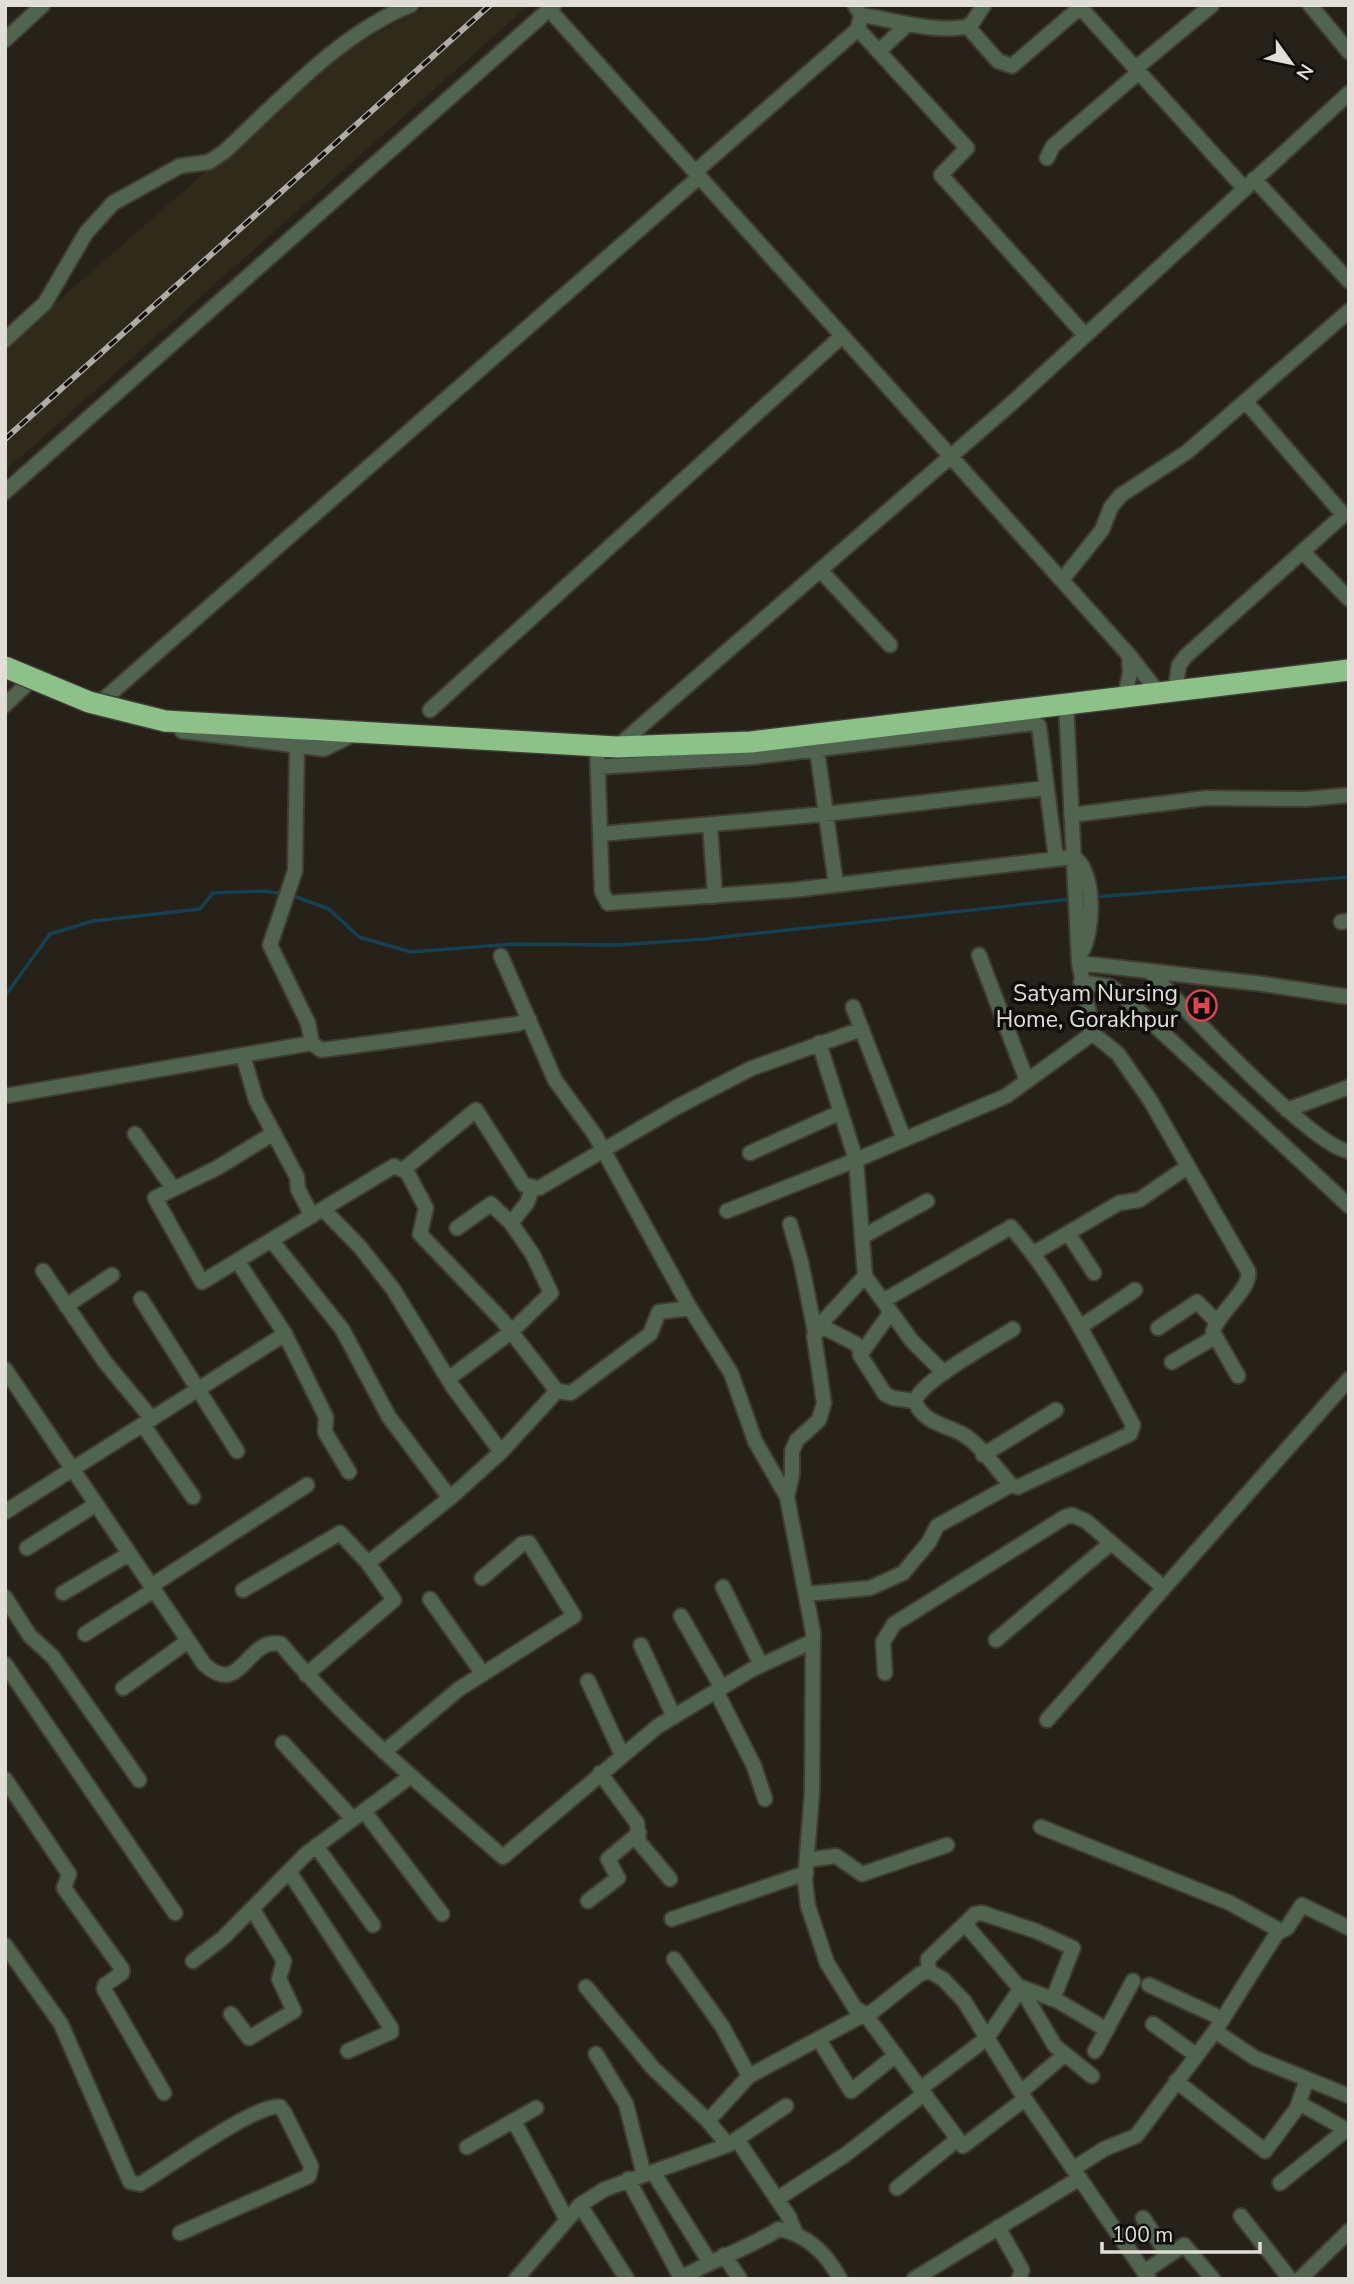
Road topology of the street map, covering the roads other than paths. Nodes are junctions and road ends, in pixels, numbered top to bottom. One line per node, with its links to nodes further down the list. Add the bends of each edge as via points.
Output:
1 (43, 5): 11 (street)
2 (411, 5): 23 (street, via 377,19 341,45 209,162 180,166 113,203 86,233 45,303)
3 (984, 5): 10 (street)
4 (1212, 5): 14 (street)
5 (1310, 5): 13 (street)
6 (1082, 6): 10 (street, via 1012,66 998,61); 14 (street)
7 (554, 11): 17 (street); 26 (street)
8 (858, 16): 9 (street); 12 (street); 17 (street)
9 (908, 24): 10 (street); 12 (street)
10 (967, 26)
11 (5, 40)
12 (878, 51): 21 (street, via 967,148 941,175)
13 (1349, 52)
14 (1137, 70): 16 (street, via 1053,146); 18 (street)
15 (1349, 93): 18 (street)
16 (1047, 158)
17 (697, 175): 22 (street); 41 (street)
18 (1249, 183): 19 (street); 21 (street)
19 (1349, 281)
20 (1349, 311): 24 (street)
21 (1084, 334): 25 (street)
22 (842, 336): 25 (street); 42 (street)
23 (5, 340)
24 (1246, 402): 27 (street, via 1342,514); 29 (street, via 1180,458 1121,495 1102,530)
25 (952, 456): 28 (street); 29 (street)
26 (5, 492)
27 (1303, 552): 30 (street); 37 (street, via 1186,656)
28 (821, 571): 31 (street); 47 (street)
29 (1062, 580): 32 (street)
30 (1349, 599)
31 (890, 645)
32 (1129, 655): 37 (street); 38 (street)
33 (5, 667): 44 (highway, bridge, via 89,702 165,722)
34 (1349, 670): 37 (highway)
35 (5, 675): 36 (street)
36 (26, 685): 40 (street); 41 (street)
37 (1166, 691): 38 (highway)
38 (1125, 696): 39 (highway)
39 (1066, 703): 43 (highway); 51 (street)
40 (5, 705)
41 (92, 710): 45 (street, via 162,729)
42 (430, 710)
43 (929, 728): 46 (street); 47 (highway); 48 (street, via 1035,723)
44 (354, 734): 45 (street, via 324,748); 47 (highway)
45 (297, 745): 69 (street, via 295,871 270,945 309,1023)
46 (817, 750): 47 (street, via 686,763); 50 (street)
47 (604, 753): 53 (street)
48 (1047, 788): 50 (street); 55 (street)
49 (1349, 795): 51 (street, via 1206,798)
50 (825, 814): 52 (street); 57 (street)
51 (1070, 815): 54 (street)
52 (710, 825): 53 (street); 58 (street)
53 (600, 834): 58 (street, via 602,892 608,903)
54 (1073, 857): 55 (street); 56 (street)
55 (1056, 859): 57 (street)
56 (1082, 883): 59 (street); 59 (street, via 1090,925 1085,947)
57 (836, 885): 58 (street)
58 (715, 896)
59 (1078, 954): 62 (street); 63 (street)
60 (979, 955): 72 (street)
61 (501, 956): 66 (street)
62 (1151, 973): 64 (street); 75 (street)
63 (1081, 982): 68 (street); 89 (street, via 1111,987 1121,994)
64 (1349, 997)
65 (853, 1007): 67 (street)
66 (529, 1019): 69 (street, via 321,1050); 80 (street, via 555,1080)
67 (862, 1029): 70 (street); 79 (street)
68 (1091, 1032): 72 (street); 84 (street, via 1118,1054)
69 (312, 1043): 71 (street)
70 (819, 1043): 76 (street); 80 (street, via 722,1083)
71 (243, 1055): 74 (street); 77 (street, via 256,1100)
72 (1027, 1081): 79 (street, via 1006,1096)
73 (1349, 1087): 75 (street)
74 (5, 1096)
75 (1287, 1110): 81 (street, via 1338,1149)
76 (841, 1112): 82 (street); 83 (street)
77 (274, 1133): 86 (street); 91 (street, via 297,1177 298,1189)
78 (135, 1134): 86 (street)
79 (904, 1139): 83 (street)
80 (605, 1152): 87 (street); 108 (street)
81 (1349, 1152)
82 (750, 1153)
83 (856, 1160): 90 (street); 96 (street)
84 (1187, 1167): 95 (street, via 1139,1200 1119,1203); 112 (street, via 1250,1277)
85 (403, 1170): 87 (street, via 475,1110 524,1185); 91 (street, via 394,1166); 113 (street, via 426,1208 420,1234)
86 (173, 1188): 99 (street, via 155,1200 201,1280)
87 (532, 1189): 92 (street)
88 (927, 1201): 96 (street)
89 (1349, 1206)
90 (727, 1211)
91 (318, 1213): 97 (street); 121 (street, via 360,1247 393,1289)
92 (511, 1223): 94 (street, via 491,1204); 113 (street, via 551,1293)
93 (789, 1224): 114 (street)
94 (457, 1228)
95 (1068, 1233): 98 (street); 101 (street)
96 (862, 1237): 103 (street)
97 (272, 1241): 99 (street); 137 (street, via 342,1329 389,1417)
98 (1034, 1254): 107 (street, via 1011,1227); 109 (street)
99 (238, 1262): 115 (street)
100 (43, 1271): 106 (street)
101 (1094, 1273)
102 (113, 1275): 106 (street)
103 (865, 1276): 107 (street); 114 (street)
104 (1135, 1290): 109 (street)
105 (141, 1300): 123 (street)
106 (66, 1306): 127 (street)
107 (887, 1307): 116 (street); 119 (street)
108 (691, 1308): 124 (street, via 659,1312 650,1334 571,1393); 136 (street, via 731,1373 755,1441)
109 (1080, 1327): 134 (street, via 1133,1430 1018,1487)
110 (1158, 1328): 112 (street, via 1197,1302)
111 (1013, 1329): 119 (street)
112 (1216, 1330): 117 (street); 120 (street)
113 (511, 1332): 121 (street); 124 (street)
114 (815, 1332): 116 (street, via 825,1328); 136 (street, via 822,1412 792,1451)
115 (285, 1334): 123 (street); 132 (street, via 326,1417 325,1432)
116 (861, 1351): 125 (street, via 885,1394)
117 (1172, 1362)
118 (5, 1368): 131 (street)
119 (944, 1373): 125 (street, via 919,1392)
120 (1238, 1376)
121 (448, 1379): 129 (street)
122 (1349, 1379): 147 (street)
123 (199, 1388): 127 (street); 128 (street)
124 (557, 1391): 129 (street)
125 (915, 1401): 130 (street, via 934,1423 965,1436)
126 (1056, 1410): 130 (street)
127 (147, 1422): 131 (street); 135 (street)
128 (237, 1451)
129 (501, 1452): 137 (street)
130 (983, 1455): 134 (street)
131 (71, 1470): 138 (street); 139 (street)
132 (349, 1472)
133 (307, 1485): 146 (street)
134 (1011, 1485): 150 (street, via 937,1526 913,1563 895,1577 870,1588)
135 (193, 1497)
136 (787, 1497): 150 (street)
137 (450, 1498): 143 (street)
138 (95, 1505): 141 (street); 142 (street)
139 (5, 1511)
140 (1111, 1543): 147 (street); 156 (street); 161 (street, via 1080,1517 1066,1517 894,1623 883,1642)
141 (27, 1548)
142 (129, 1554): 146 (street); 149 (street)
143 (368, 1563): 148 (street, via 340,1533); 163 (street, via 394,1600)
144 (482, 1578): 162 (street, via 529,1543 574,1614)
145 (723, 1587): 160 (street)
146 (152, 1588): 154 (street); 157 (street)
147 (1164, 1588): 168 (street)
148 (243, 1590)
149 (63, 1593)
150 (806, 1594): 155 (street)
151 (5, 1597): 175 (street)
152 (430, 1599): 162 (street)
153 (681, 1616): 166 (street)
154 (85, 1634)
155 (813, 1640): 160 (street); 182 (street, via 813,1792)
156 (996, 1640)
157 (188, 1641): 163 (street, via 216,1675 233,1673 272,1642 281,1644); 165 (street)
158 (640, 1645): 167 (street)
159 (5, 1664): 187 (street)
160 (761, 1665): 166 (street)
161 (885, 1673)
162 (483, 1674): 170 (street)
163 (306, 1675): 170 (street)
164 (588, 1681): 171 (street)
165 (123, 1688)
166 (719, 1689): 167 (street); 176 (street)
167 (674, 1717): 171 (street)
168 (1047, 1720)
169 (283, 1743): 177 (street)
170 (384, 1752): 173 (street)
171 (622, 1755): 172 (street)
172 (600, 1773): 173 (street, via 506,1857); 179 (street, via 637,1823)
173 (411, 1776): 177 (street)
174 (5, 1779): 221 (street, via 69,1874 64,1888 122,1969 104,1989)
175 (139, 1780)
176 (765, 1799)
177 (359, 1815): 181 (street); 188 (street)
178 (1041, 1827): 193 (street, via 1230,1903)
179 (639, 1833): 184 (street, via 639,1842); 185 (street, via 608,1859 617,1880)
180 (947, 1844): 182 (street, via 862,1874 836,1856)
181 (316, 1846): 183 (street); 191 (street)
182 (807, 1866): 189 (street); 204 (street, via 808,1906 827,1963 855,2008)
183 (290, 1873): 186 (street); 210 (street, via 391,2028 391,2032)
184 (670, 1879)
185 (588, 1900)
186 (253, 1910): 196 (street); 203 (street, via 284,1961 279,1979 294,2011 249,2038)
187 (174, 1913)
188 (442, 1914)
189 (671, 1919)
190 (965, 1924): 197 (street, via 928,1959); 201 (street); 202 (street, via 982,1913 1070,1944 1073,1952)
191 (373, 1925)
192 (1349, 1928): 193 (street, via 1302,1905)
193 (1279, 1932): 206 (street)
194 (5, 1945): 245 (street, via 61,2024 130,2182 140,2184 243,2119 268,2108 279,2107 284,2112 311,2166 309,2176)
195 (674, 1959): 216 (street, via 722,2026)
196 (192, 1961)
197 (929, 1971): 204 (street); 208 (street, via 964,2001)
198 (1133, 1981): 207 (street)
199 (1149, 1985): 206 (street)
200 (586, 1987): 228 (street, via 653,2068)
201 (1021, 1988): 202 (street); 208 (street); 214 (street)
202 (1053, 1999): 207 (street)
203 (231, 2014)
204 (864, 2014): 209 (street); 213 (street)
205 (1153, 2024): 215 (street)
206 (1219, 2025): 215 (street); 218 (street, via 1255,2058)
207 (1107, 2030): 211 (street)
208 (987, 2038): 220 (street); 222 (street)
209 (819, 2040): 213 (street, via 851,2091); 216 (street)
210 (348, 2051)
211 (1095, 2051)
212 (596, 2054): 234 (street, via 625,2104)
213 (896, 2055): 220 (street)
214 (1064, 2055): 217 (street); 222 (street)
215 (1196, 2055): 219 (street)
216 (749, 2076): 228 (street)
217 (1092, 2076)
218 (1307, 2080): 223 (street); 224 (street)
219 (1176, 2081): 224 (street, via 1262,2150 1267,2150); 233 (street, via 1136,2136 1104,2149)
220 (922, 2092): 230 (street); 238 (street, via 845,2155)
221 (164, 2093)
222 (1023, 2095): 230 (street, via 963,2146); 233 (street)
223 (1349, 2096)
224 (1299, 2104): 229 (street)
225 (786, 2106): 231 (street)
226 (536, 2108): 227 (street)
227 (514, 2121): 232 (street); 242 (street)
228 (708, 2121): 231 (street)
229 (1348, 2131): 236 (street)
230 (958, 2139): 237 (street)
231 (733, 2143): 234 (street); 238 (street)
232 (467, 2147)
233 (1077, 2173): 243 (street); 250 (street)
234 (649, 2174): 235 (street); 249 (street)
235 (628, 2179): 239 (street); 252 (street)
236 (1280, 2183)
237 (897, 2188)
238 (777, 2199): 246 (street)
239 (580, 2205): 242 (street); 254 (street)
240 (1241, 2216): 259 (street)
241 (1143, 2218): 248 (street)
242 (567, 2220): 251 (street)
243 (998, 2227): 253 (street); 257 (street, via 1022,2270)
244 (1349, 2231): 260 (street)
245 (180, 2232)
246 (796, 2234): 247 (street, via 779,2229); 256 (street, via 829,2257)
247 (724, 2255): 249 (street); 255 (street)
248 (1168, 2255): 250 (street); 258 (street, via 1181,2246 1188,2247)
249 (709, 2261): 252 (street)
250 (1147, 2275)
251 (519, 2278)
252 (680, 2278)
253 (917, 2278)
254 (627, 2279)
255 (740, 2279)
256 (840, 2279)
257 (1018, 2279)
258 (1213, 2279)
259 (1290, 2279)
260 (1300, 2279)

